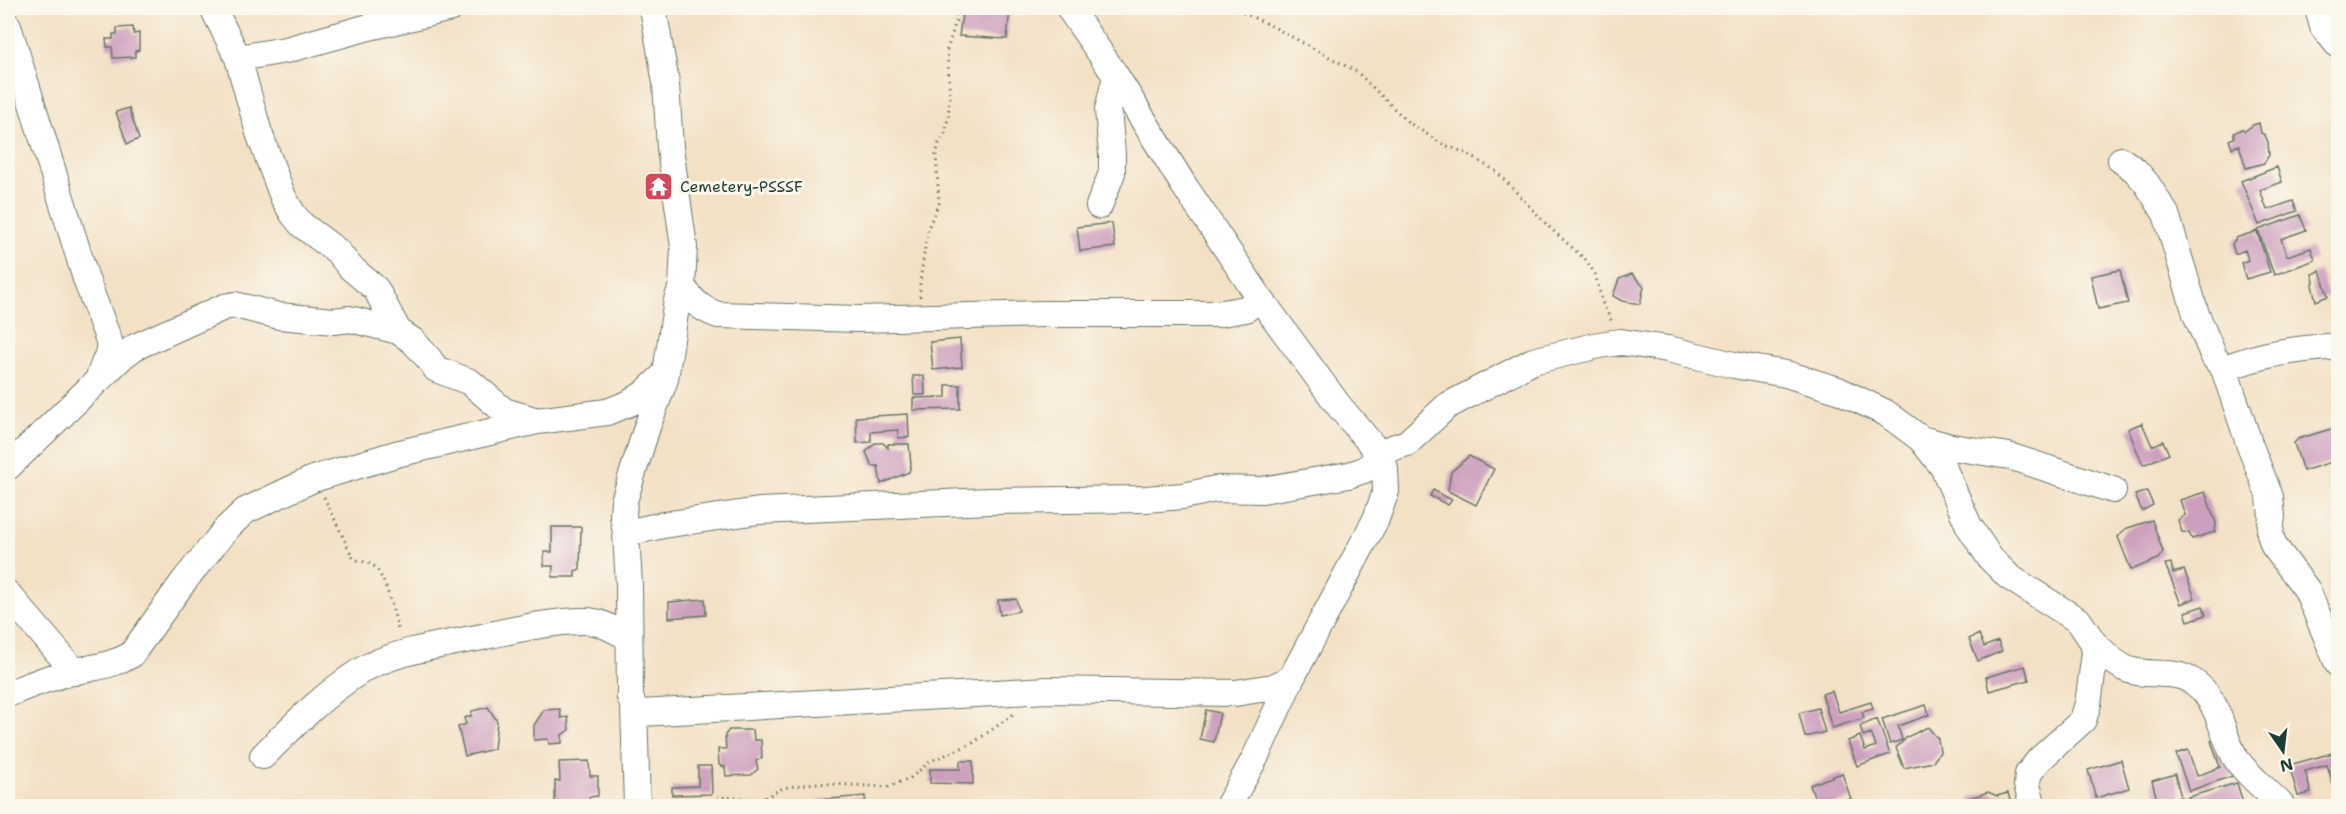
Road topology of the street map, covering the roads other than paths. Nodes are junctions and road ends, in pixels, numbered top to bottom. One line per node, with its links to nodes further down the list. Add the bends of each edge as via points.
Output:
1 (213, 8): 8 (street)
2 (451, 8): 8 (street, via 286,50)
3 (654, 8): 12 (street, via 682,227)
4 (1069, 8): 9 (street)
5 (2318, 8): 7 (street, via 2323,27)
6 (8, 26): 18 (street, via 109,341)
7 (2338, 45)
8 (238, 58): 14 (street, via 283,197 302,225 337,251 376,289)
9 (1116, 76): 11 (street, via 1108,110 1112,173); 13 (street)
10 (2121, 160): 16 (street, via 2141,177 2166,214 2196,314 2214,357)
11 (1099, 206)
12 (682, 286): 13 (street, via 702,309 718,315 859,319 1216,314 1246,309); 17 (street)
13 (1259, 297): 21 (street)
14 (398, 331): 18 (street, via 350,319 279,316 231,306 135,347); 19 (street, via 413,341 436,369 470,382 504,411)
15 (2338, 346): 16 (street, via 2278,352)
16 (2224, 369): 28 (street, via 2270,497 2270,534 2274,546 2307,590)
17 (666, 373): 19 (street, via 645,393 615,409); 24 (street, via 624,501)
18 (99, 378): 22 (street)
19 (537, 421): 29 (street, via 396,454 313,479 245,511 184,581 131,655 120,662)
20 (1921, 439): 21 (street, via 1886,413 1838,390 1786,374 1621,342 1533,361 1447,406 1407,443); 23 (street, via 2009,456); 27 (street, via 1943,467 1969,526 1989,558 2024,588 2079,621)
21 (1379, 455): 24 (street, via 1364,470 1349,475 1262,490 1216,489 1146,499 759,511); 30 (street, via 1385,468 1386,490 1376,519)
22 (8, 467)
23 (2112, 490)
24 (627, 533): 26 (street)
25 (8, 594): 29 (street)
26 (628, 637): 32 (street, via 630,697); 33 (street, via 602,623 586,621 529,627 374,664 321,700)
27 (2093, 642): 36 (street, via 2095,653 2083,720 2028,774); 37 (street, via 2129,670 2167,673 2193,681 2218,714 2236,759)
28 (2338, 664)
29 (75, 672): 31 (street)
30 (1291, 679): 32 (street, via 1273,687 1235,693 1047,690 641,712); 35 (street)
31 (8, 694)
32 (634, 707): 34 (street)
33 (263, 756)
34 (637, 807)
35 (1228, 807)
36 (2033, 807)
37 (2282, 807)

